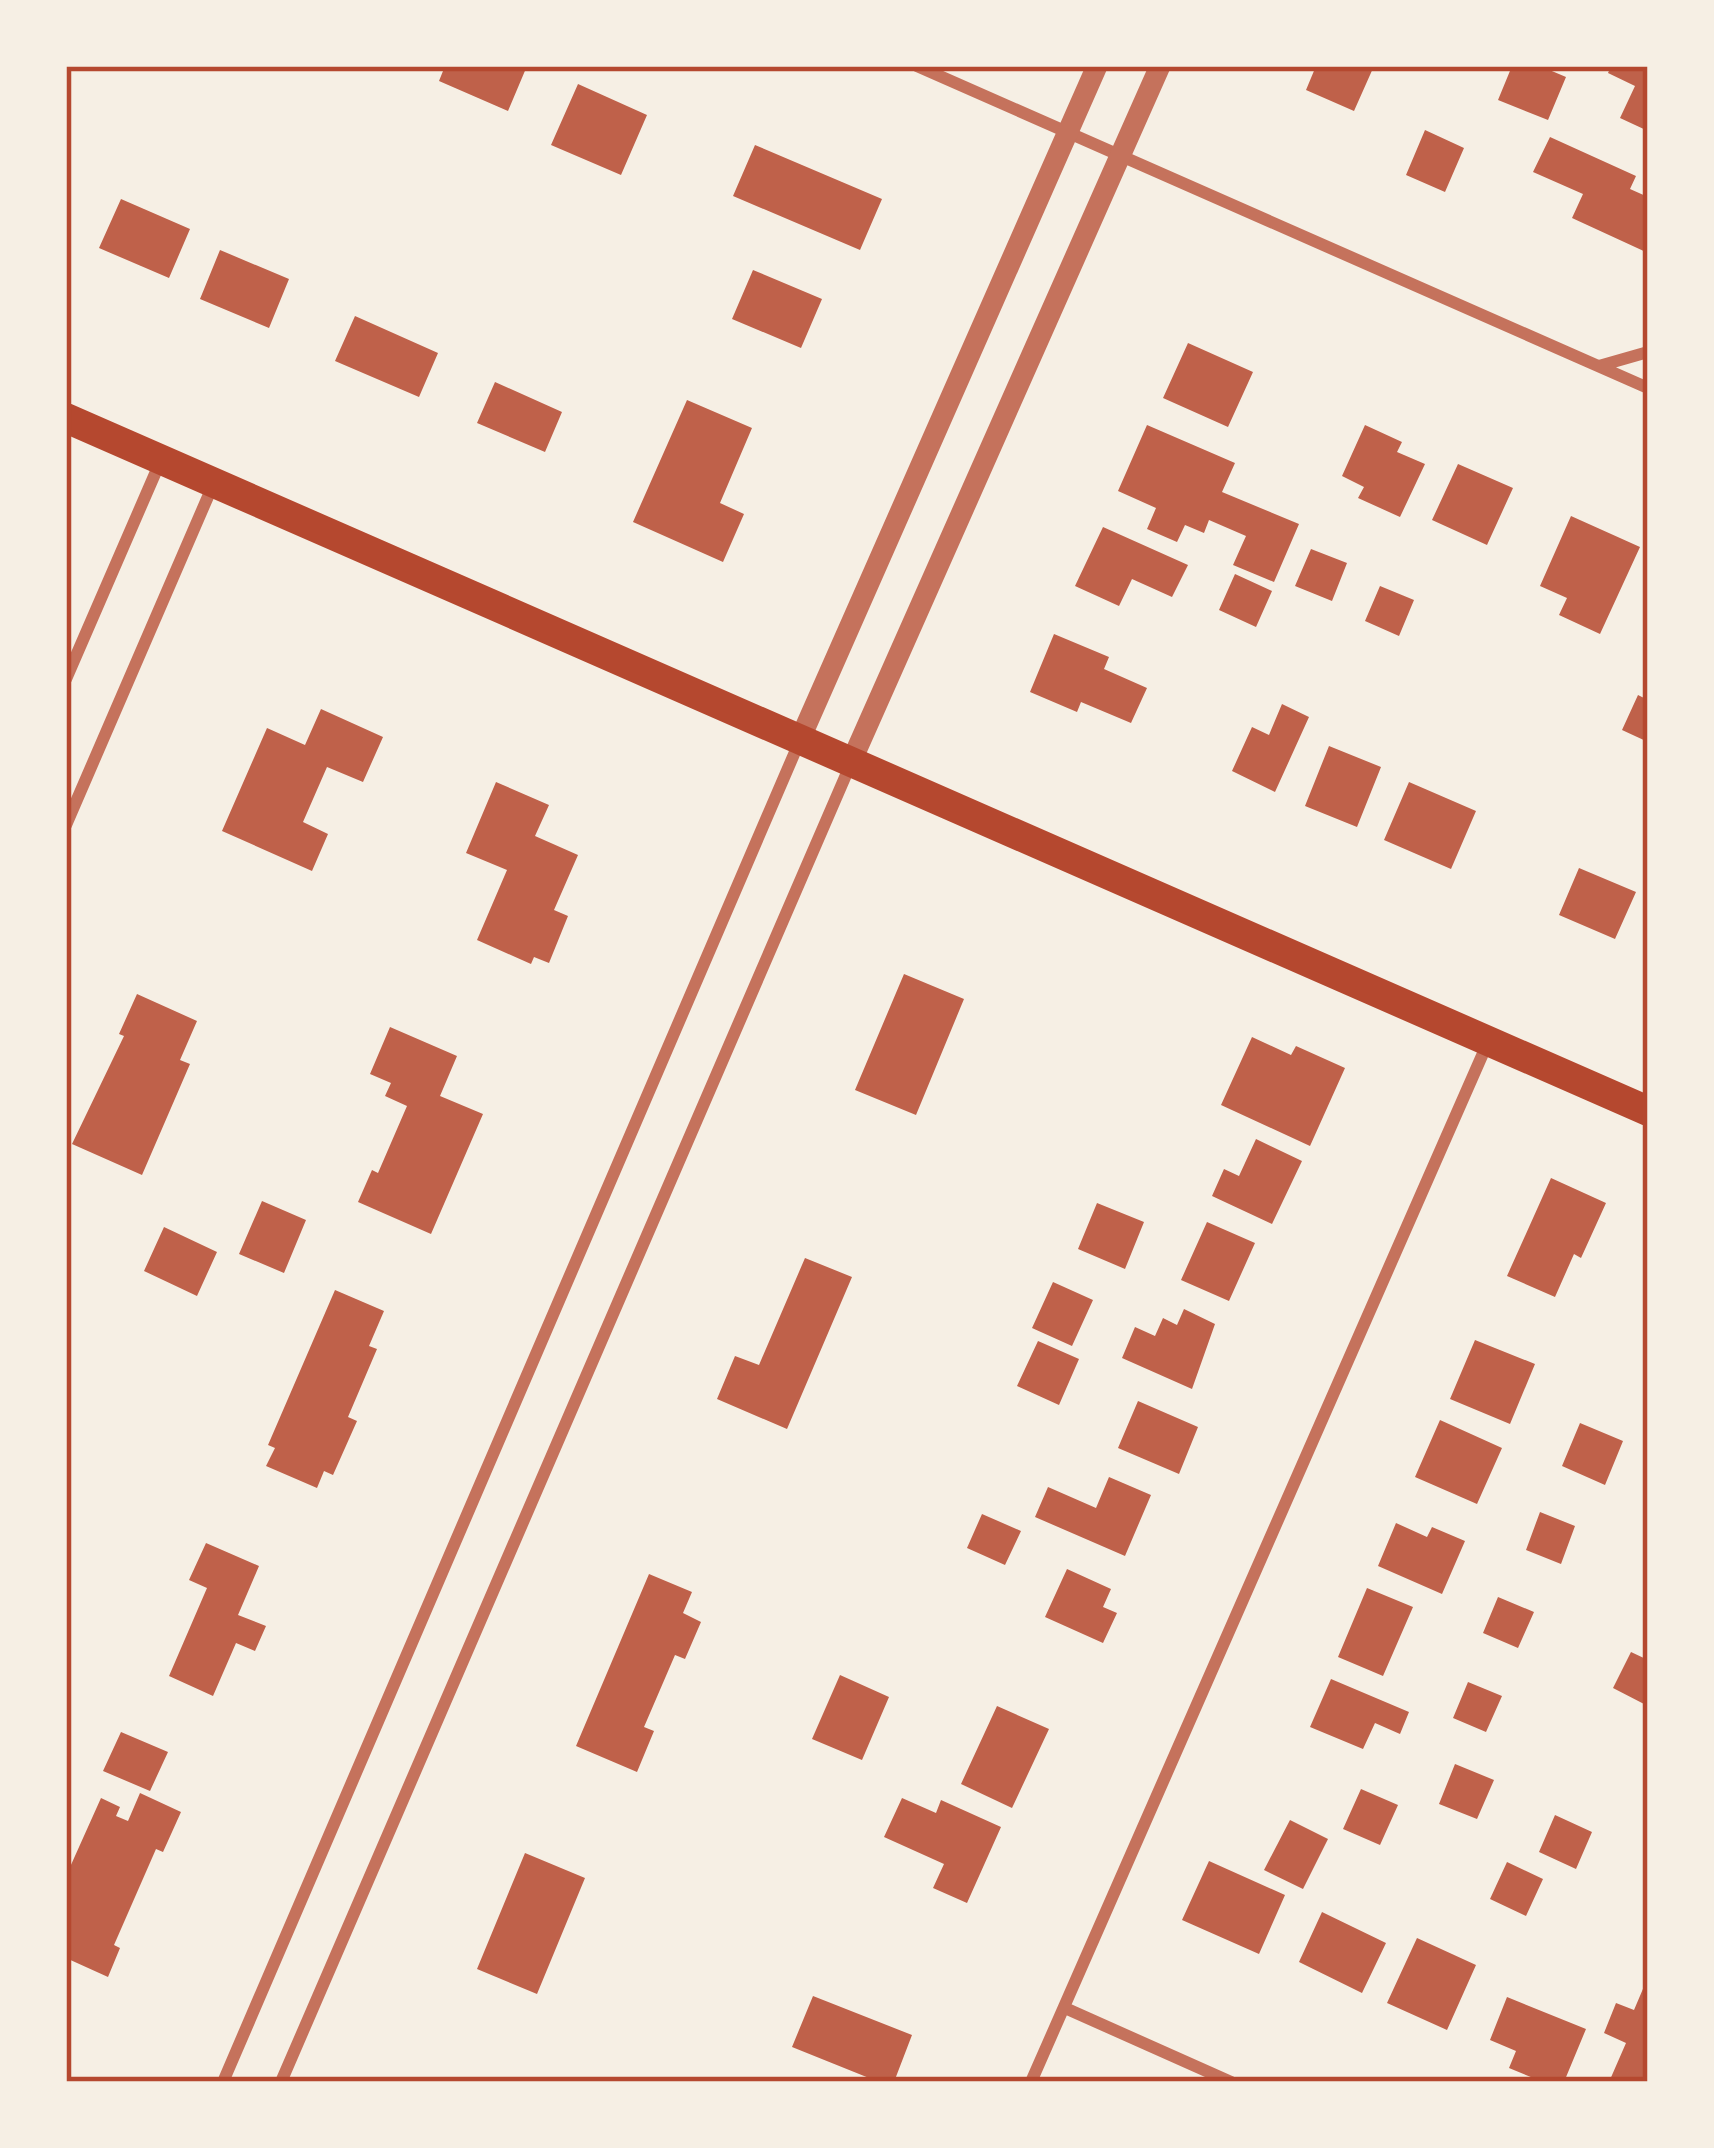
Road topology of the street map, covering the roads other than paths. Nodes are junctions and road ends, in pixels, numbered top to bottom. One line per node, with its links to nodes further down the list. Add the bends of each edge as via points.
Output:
1 (917, 66): 4 (street)
2 (1097, 66): 4 (street)
3 (1160, 66): 5 (street)
4 (1070, 132): 5 (street); 13 (street)
5 (1120, 157): 7 (street); 14 (street)
6 (1648, 352): 7 (street)
7 (1599, 366): 8 (street)
8 (1648, 388)
9 (66, 418): 10 (main road)
10 (161, 459): 11 (main road); 12 (street)
11 (214, 482): 13 (main road); 15 (street)
12 (66, 679)
13 (801, 737): 14 (main road); 19 (street)
14 (852, 760): 16 (main road); 20 (street)
15 (66, 825)
16 (1488, 1041): 17 (main road); 18 (street)
17 (1648, 1111)
18 (1064, 2008): 21 (street); 22 (street)
19 (223, 2082)
20 (281, 2082)
21 (1031, 2082)
22 (1231, 2082)

